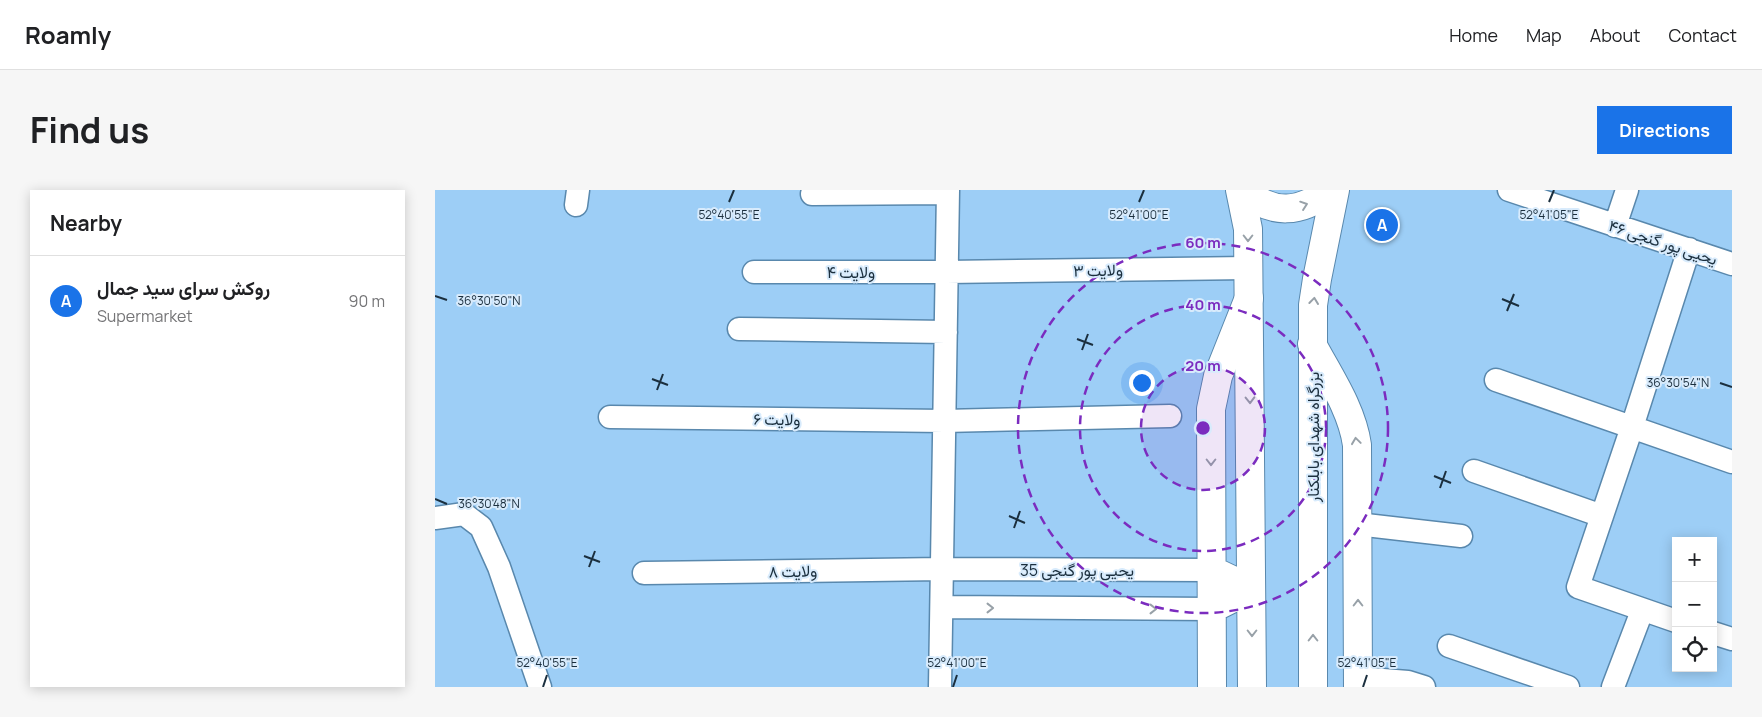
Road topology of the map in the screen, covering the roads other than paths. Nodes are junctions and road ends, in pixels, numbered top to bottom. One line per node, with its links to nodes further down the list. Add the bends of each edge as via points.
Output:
1 (1241, 190): 12 (main road, one-way to 12, via 1247,219)
2 (1245, 190): 3 (main road, one-way to 3, via 1262,202 1281,208 1307,205)
3 (1329, 190)
4 (1335, 190): 18 (main road, بزرگراه شهدای بابلکنار, one-way to 4, via 1317,279)
5 (1509, 190): 9 (street, یحیی پور گنجی ۴۶)
6 (1627, 190): 9 (street)
7 (948, 191): 8 (street); 14 (street)
8 (812, 194)
9 (1615, 226): 10 (street, یحیی پور گنجی ۴۶)
10 (1689, 249): 11 (street, یحیی پور گنجی ۴۶); 23 (street)
11 (1732, 264)
12 (1249, 268): 14 (street, ولایت ۳); 15 (main road)
13 (755, 272): 14 (street, ولایت ۴)
14 (947, 272): 17 (street)
15 (1249, 298): 31 (main road, one-way to 31, via 1212,398); 33 (main road, one-way to 33)
16 (739, 329): 17 (street)
17 (946, 332): 22 (street)
18 (1312, 344): 28 (main road, one-way to 18, via 1355,433 1348,412); 46 (main road, بزرگراه شهدای بابلکنار, one-way to 18)
19 (1495, 380): 23 (street)
20 (1170, 416): 22 (street, ولایت ۶)
21 (610, 417): 22 (street, ولایت ۶)
22 (945, 421): 30 (street)
23 (1632, 427): 24 (street); 26 (street)
24 (1732, 462)
25 (1474, 471): 26 (street)
26 (1602, 516): 36 (street, via 1578,588)
27 (435, 518): 42 (street, via 464,514 481,527 499,566)
28 (1357, 524): 29 (street); 41 (main road, one-way to 28)
29 (1461, 536)
30 (942, 569): 31 (street, یحیی پور گنجی 35); 32 (street, ولایت ۸); 34 (street)
31 (1211, 570): 33 (main road); 35 (main road)
32 (644, 573)
33 (1251, 589): 35 (main road); 45 (main road, one-way to 45)
34 (941, 607): 35 (street, one-way to 35); 43 (street)
35 (1211, 609): 44 (main road)
36 (1642, 611): 37 (street); 49 (street)
37 (1672, 620)
38 (1717, 634): 39 (street)
39 (1732, 639)
40 (1449, 646): 48 (street)
41 (1358, 683): 47 (street, via 1408,682)
42 (540, 687)
43 (940, 687)
44 (1212, 687)
45 (1252, 687)
46 (1313, 687)
47 (1424, 687)
48 (1568, 687)
49 (1613, 687)

